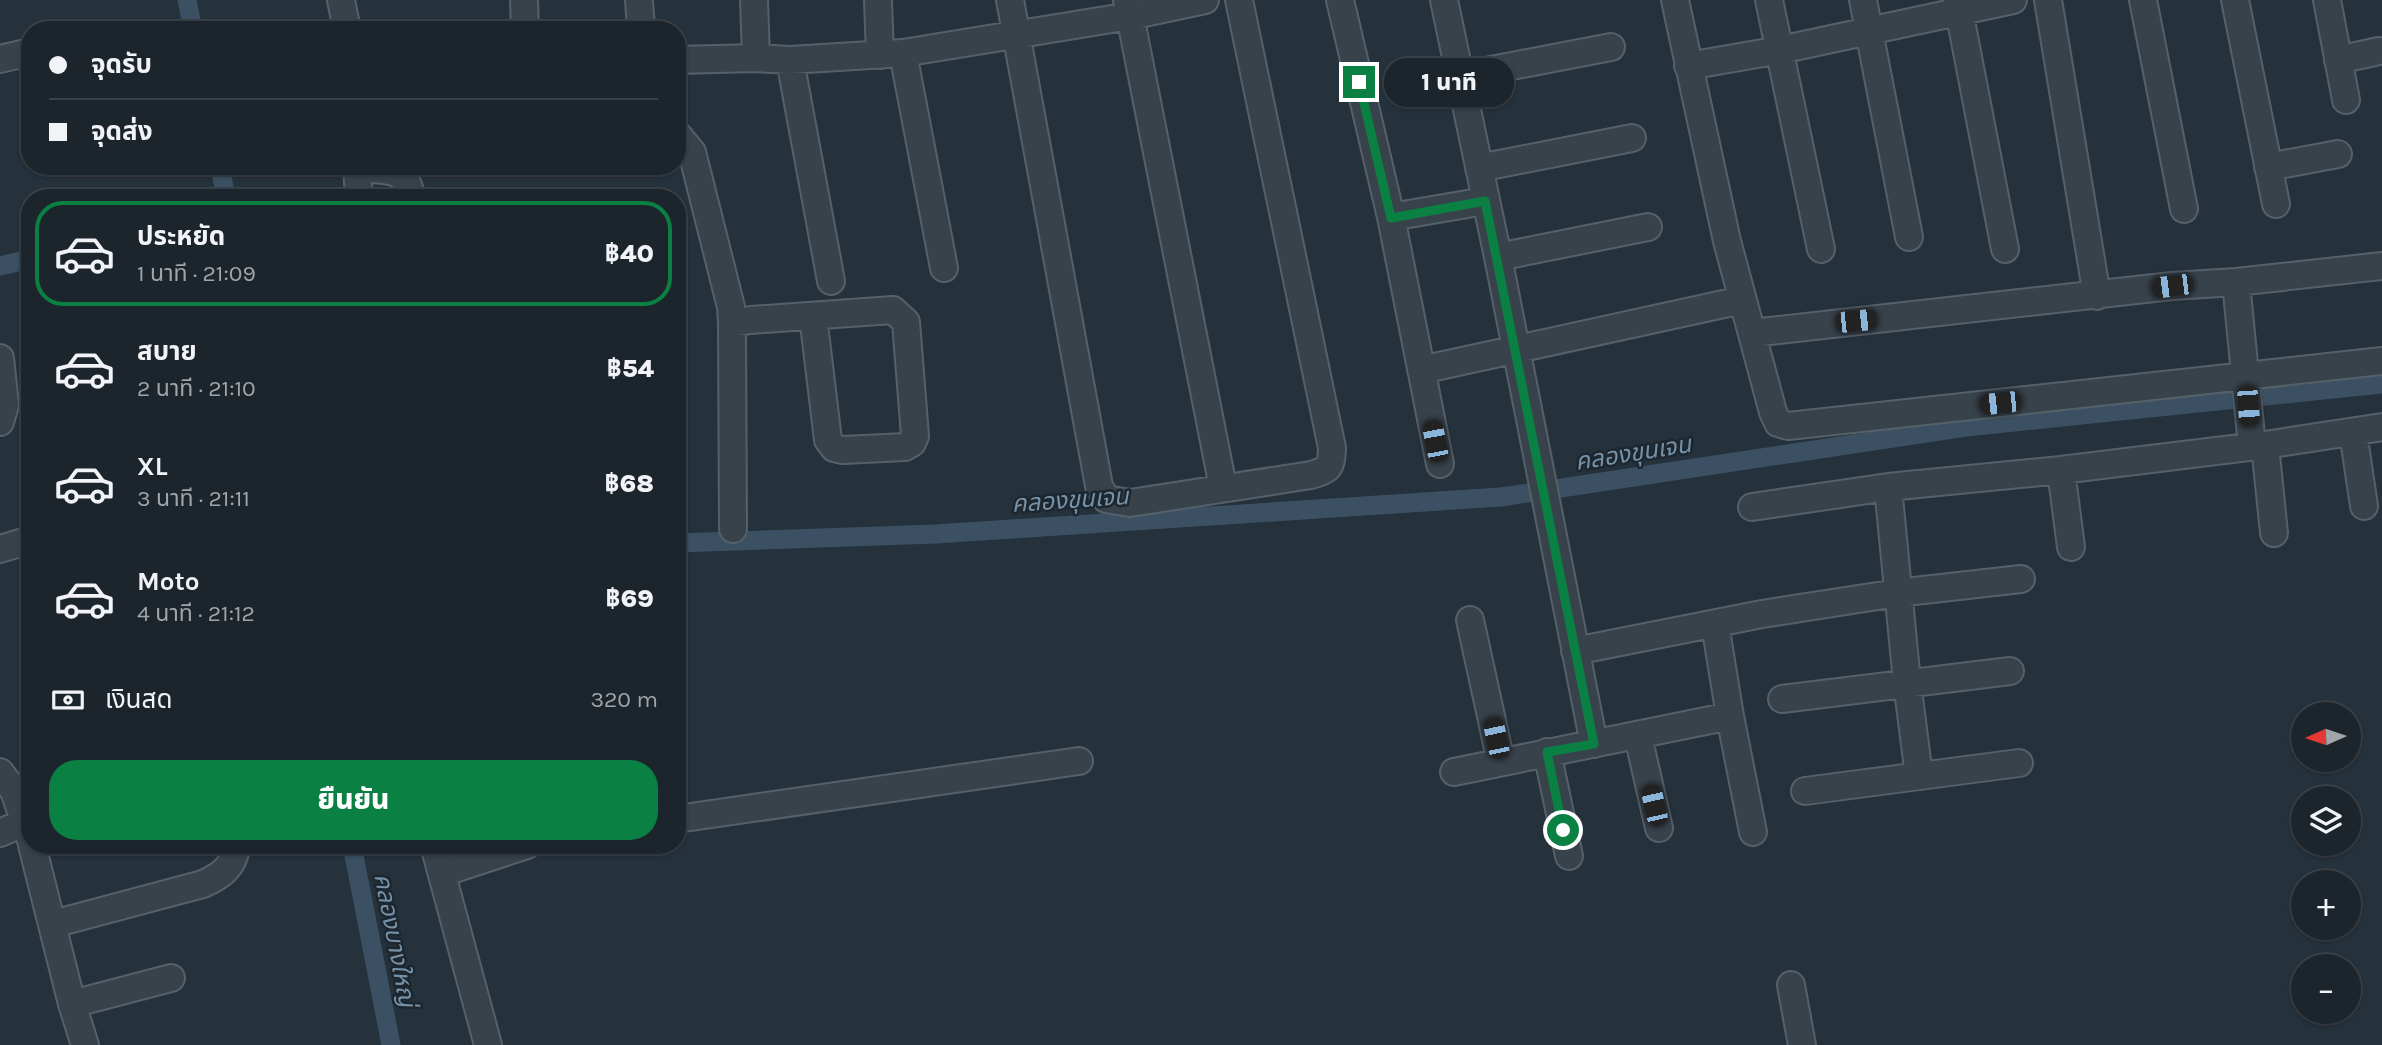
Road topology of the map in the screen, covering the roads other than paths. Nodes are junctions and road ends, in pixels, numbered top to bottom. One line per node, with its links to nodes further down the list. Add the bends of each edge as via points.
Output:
1 (341, 0): 21 (street)
2 (523, 0): 22 (street)
3 (639, 0): 23 (street)
4 (754, 0): 31 (street)
5 (878, 0): 30 (street)
6 (1010, 0): 25 (street)
7 (1205, 0): 20 (street)
8 (1239, 0): 75 (street, via 1332,447 1326,470)
9 (1340, 0): 49 (street)
10 (1444, 0): 37 (street)
11 (1675, 0): 36 (street)
12 (1769, 0): 27 (street)
13 (1863, 0): 24 (street)
14 (2013, 0): 19 (street)
15 (2048, 0): 59 (street)
16 (2143, 0): 48 (street)
17 (2235, 0): 42 (street)
18 (2327, 0): 35 (street)
19 (1958, 6): 24 (street); 53 (street)
20 (1128, 8): 25 (street); 75 (street)
21 (345, 21)
22 (524, 21)
23 (640, 21)
24 (1870, 31): 27 (street); 51 (street)
25 (1016, 35): 30 (street); 75 (street, via 1099,486 1106,499 1130,503)
26 (1611, 47): 37 (street)
27 (1780, 50): 36 (street); 52 (street)
28 (2379, 51): 35 (street)
29 (21, 54): 32 (street)
30 (892, 54): 34 (street); 56 (street)
31 (756, 58): 33 (street); 34 (street)
32 (0, 60)
33 (686, 60)
34 (790, 60): 57 (street)
35 (2339, 60): 38 (street)
36 (1688, 66): 60 (street)
37 (1460, 76): 43 (street)
38 (2346, 100)
39 (1632, 138): 43 (street)
40 (686, 145): 62 (street, via 692,152)
41 (2338, 154): 42 (street)
42 (2268, 167): 47 (street)
43 (1479, 168): 46 (street)
44 (401, 175): 45 (street)
45 (410, 189)
46 (1485, 201): 49 (street); 54 (street)
47 (2276, 204)
48 (2184, 209)
49 (1391, 218): 67 (street)
50 (1648, 227): 54 (street)
51 (1909, 237)
52 (1821, 249)
53 (2005, 249)
54 (1498, 257): 64 (street)
55 (2382, 266): 58 (street)
56 (944, 268)
57 (831, 281)
58 (2236, 282): 59 (street); 68 (street)
59 (2097, 296): 63 (street)
60 (1742, 300): 63 (street); 64 (street)
61 (813, 316): 61 (street, via 828,440 834,448 905,447 912,443 906,322 893,310); 62 (street)
62 (732, 323): 79 (street)
63 (1752, 333): 68 (street, via 1773,412 1778,423 1788,426)
64 (1516, 351): 67 (street); 88 (street)
65 (0, 358): 69 (street, via 5,405)
66 (2382, 361): 68 (street)
67 (1421, 370): 73 (street)
68 (2246, 380): 72 (street)
69 (0, 422)
70 (2382, 427): 71 (street)
71 (2353, 432): 72 (street); 77 (street)
72 (2256, 439): 74 (street); 80 (street)
73 (1440, 464)
74 (2061, 470): 76 (street); 82 (street)
75 (1223, 487)
76 (1888, 487): 78 (street); 85 (street)
77 (2364, 506)
78 (1752, 507)
79 (733, 529)
80 (2274, 533)
81 (21, 543): 83 (street)
82 (2071, 547)
83 (0, 549)
84 (2021, 579): 85 (street)
85 (1898, 593): 87 (street); 90 (street)
86 (1469, 620): 97 (street)
87 (1715, 624): 88 (street); 92 (street)
88 (1575, 651): 94 (street)
89 (2010, 671): 90 (street)
90 (1907, 682): 91 (street); 100 (street)
91 (1782, 699)
92 (1730, 716): 93 (street); 106 (street)
93 (1638, 736): 94 (street); 105 (street)
94 (1594, 744): 95 (street)
95 (1547, 752): 97 (street); 113 (street)
96 (1079, 761): 104 (street)
97 (1501, 762): 99 (street)
98 (2019, 763): 100 (street)
99 (1454, 772)
100 (1919, 776): 102 (street)
101 (15, 782): 103 (street)
102 (1805, 791)
103 (21, 805)
104 (686, 818)
105 (1659, 828)
106 (1754, 832)
107 (0, 833): 108 (street)
108 (21, 834)
109 (34, 854): 115 (street)
110 (235, 854): 115 (street, via 223,875 213,880)
111 (437, 854): 114 (street)
112 (500, 854): 114 (street)
113 (1569, 856)
114 (442, 873): 120 (street)
115 (53, 924): 118 (street)
116 (171, 978): 118 (street)
117 (1791, 985): 121 (street)
118 (72, 1004): 119 (street)
119 (85, 1045)
120 (488, 1045)
121 (1802, 1045)

